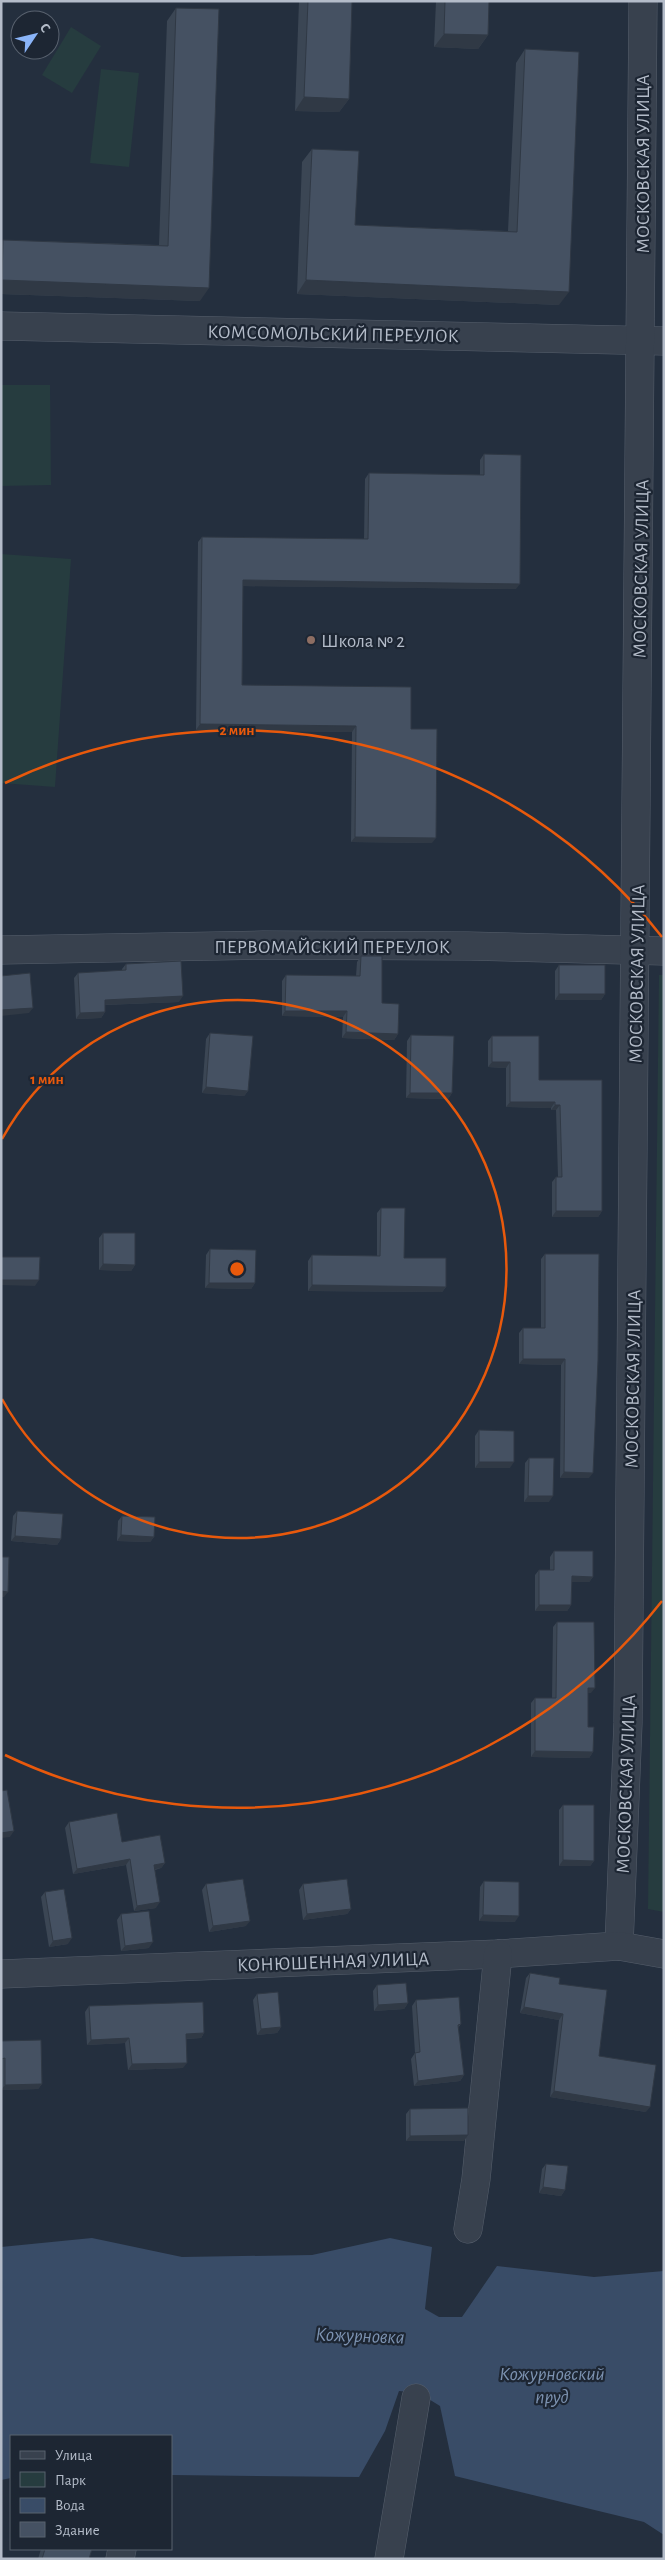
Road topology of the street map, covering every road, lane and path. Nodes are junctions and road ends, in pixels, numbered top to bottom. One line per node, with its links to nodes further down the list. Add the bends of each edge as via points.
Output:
1 (643, 1): 3 (street, МОСКОВСКАЯ УЛИЦА)
2 (1, 326): 3 (street, КОМСОМОЛЬСКИЙ ПЕРЕУЛОК)
3 (653, 341): 5 (street, МОСКОВСКАЯ УЛИЦА)
4 (1, 950): 5 (street, ПЕРВОМАЙСКИЙ ПЕРЕУЛОК, via 263,945)
5 (636, 950): 6 (street, ПЕРВОМАЙСКИЙ ПЕРЕУЛОК); 7 (street, МОСКОВСКАЯ УЛИЦА, via 628,1723)
6 (664, 950)
7 (619, 1946): 8 (street, КОНЮШЕННАЯ УЛИЦА); 9 (street, КОНЮШЕННАЯ УЛИЦА)
8 (498, 1954): 10 (street, КОНЮШЕННАЯ УЛИЦА); 11 (street, via 476,2179)
9 (664, 1954)
10 (1, 1974)
11 (468, 2229)
12 (416, 2398): 13 (street)
13 (390, 2559)

